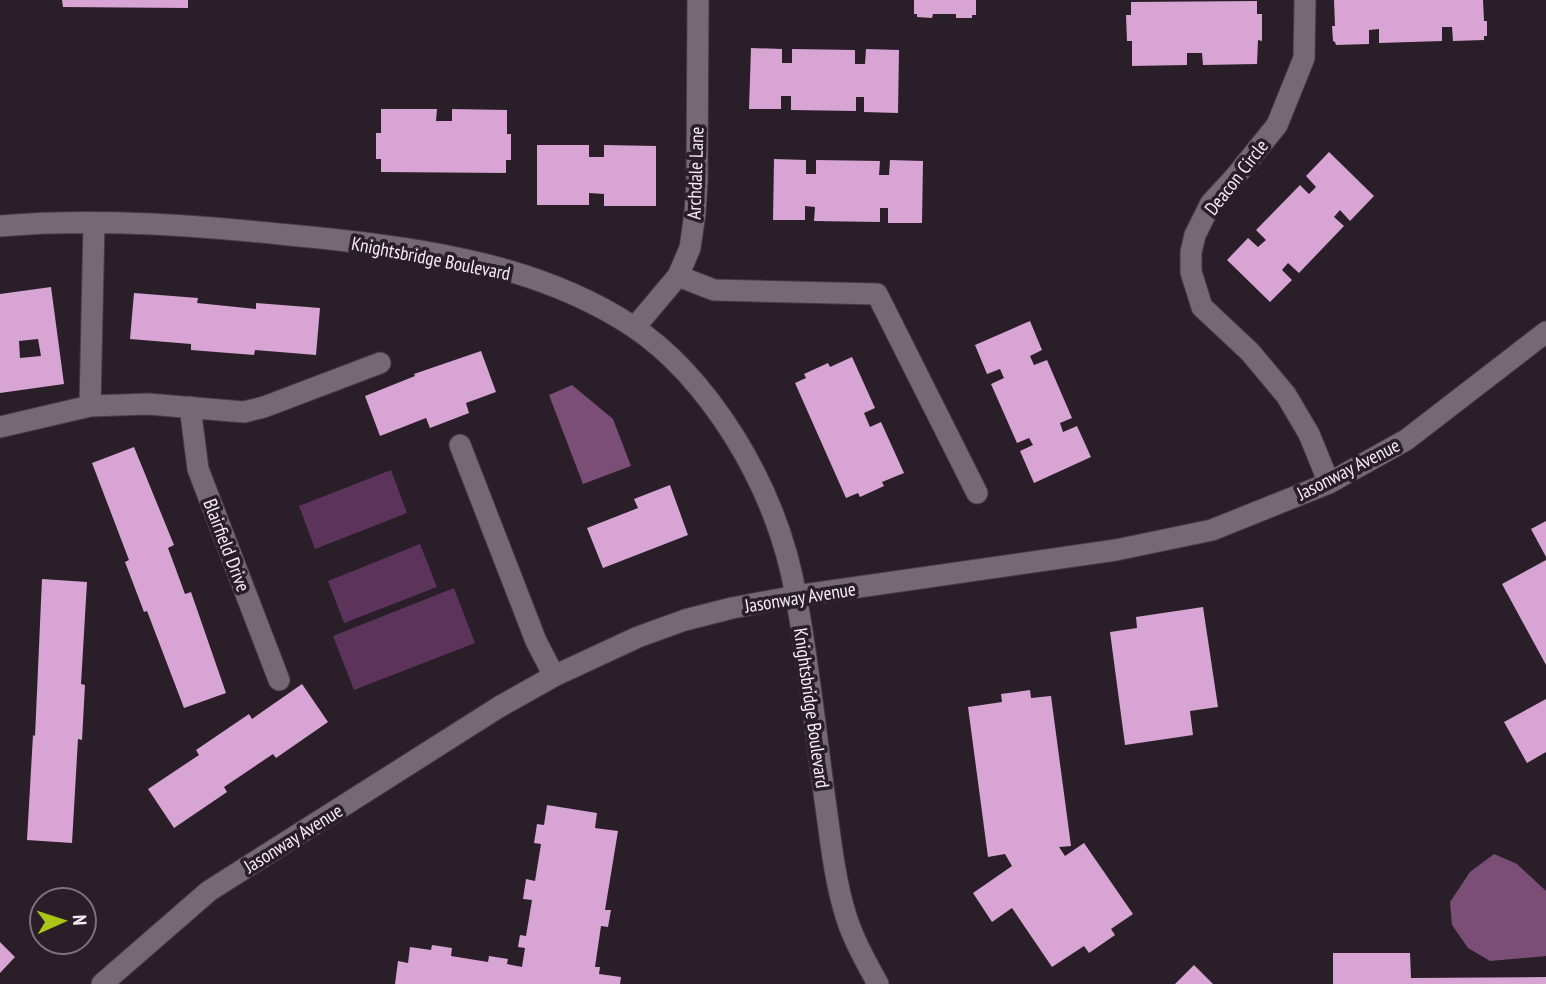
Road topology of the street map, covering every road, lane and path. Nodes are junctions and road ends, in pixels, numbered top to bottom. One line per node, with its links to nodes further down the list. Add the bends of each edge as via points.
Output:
1 (698, 0): 5 (street, Archdale Lane, via 695,213 690,248)
2 (1305, 0): 13 (street, Deacon Circle, via 1304,58 1277,125 1211,203 1195,235 1191,272 1202,307 1250,352 1286,395 1309,434)
3 (94, 223): 4 (street, Knightsbridge Boulevard); 6 (street, Knightsbridge Boulevard, via 231,229 413,250 528,277 599,306); 9 (street)
4 (0, 226)
5 (678, 276): 6 (street, Archdale Lane); 14 (street, via 714,290 877,294)
6 (635, 327): 15 (street, Knightsbridge Boulevard, via 698,387 744,453 784,540)
7 (1546, 332): 13 (street, Jasonway Avenue, via 1406,440)
8 (380, 363): 10 (street, via 254,410)
9 (90, 406): 10 (street); 11 (street)
10 (190, 407): 17 (street, Blairfield Drive, via 198,469)
11 (0, 427)
12 (460, 445): 16 (street)
13 (1329, 483): 15 (street, Jasonway Avenue, via 1212,530 1116,550)
14 (977, 493)
15 (796, 596): 16 (street, Jasonway Avenue, via 685,620); 19 (street, Knightsbridge Boulevard, via 834,862 846,916)
16 (554, 676): 18 (street, Jasonway Avenue, via 209,891)
17 (279, 680)
18 (102, 984)
19 (878, 984)

